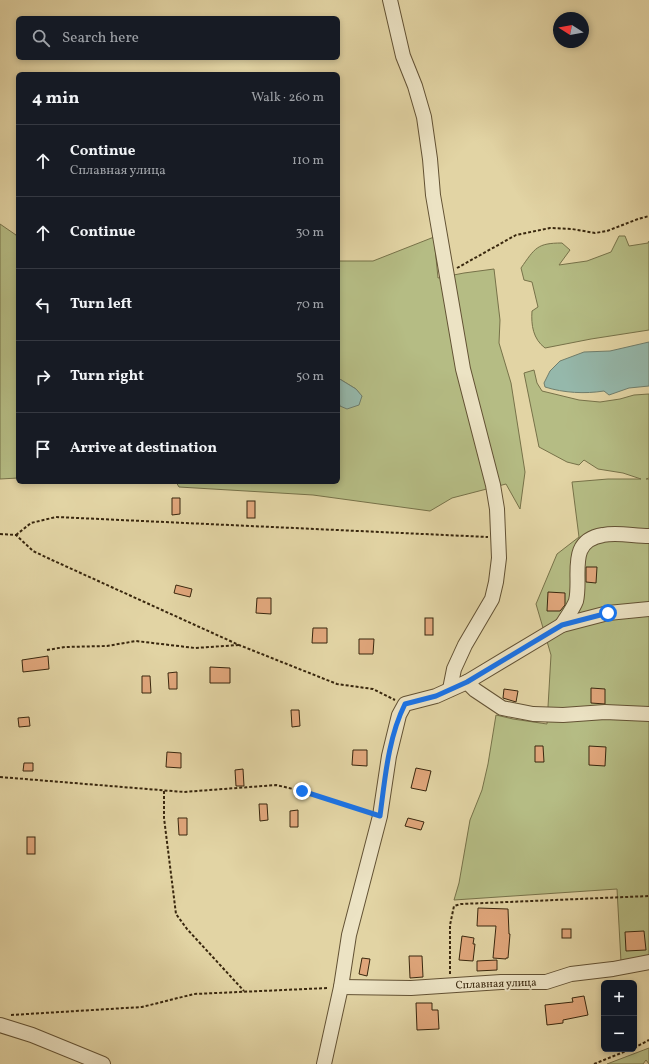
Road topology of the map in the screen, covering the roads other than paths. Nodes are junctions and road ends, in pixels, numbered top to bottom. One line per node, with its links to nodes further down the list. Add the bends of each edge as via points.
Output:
1 (390, 0): 6 (street, via 403,56 424,117 433,195 463,369 497,509 499,558 492,600 465,645 454,669)
2 (649, 536): 4 (street, via 605,534 586,540 581,547 578,560 576,602)
3 (649, 609): 4 (street, via 608,613)
4 (562, 625): 5 (street)
5 (467, 682): 6 (street); 7 (street, via 502,708 533,714)
6 (450, 689): 9 (street, via 436,696 405,704 399,715 389,756 380,816 349,935)
7 (649, 714)
8 (649, 962): 9 (street, Сплавная улица, via 571,974 546,982 411,988)
9 (341, 987): 12 (street)
10 (3, 1021): 11 (street)
11 (103, 1064)
12 (324, 1064)

